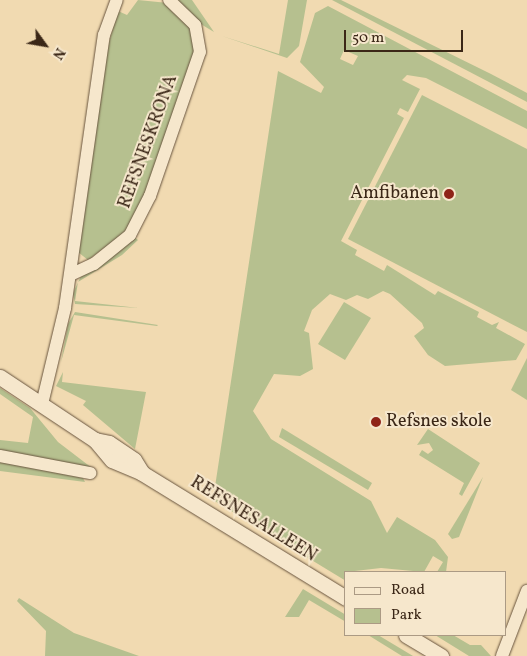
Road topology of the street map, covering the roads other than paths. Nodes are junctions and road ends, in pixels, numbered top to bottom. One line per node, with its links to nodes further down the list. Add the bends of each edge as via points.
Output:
1 (117, 0): 3 (street, via 104,35)
2 (169, 0): 3 (street, REFSNESKRONA, via 194,25 200,52 150,196 130,235 94,264)
3 (70, 275): 5 (street)
4 (0, 377): 5 (street, REFSNESALLEEN)
5 (42, 404): 9 (street, REFSNESALLEEN, via 95,440 110,443 134,460 142,473)
6 (0, 456): 7 (street)
7 (90, 473)
8 (527, 591): 12 (street)
9 (344, 597)
10 (408, 636): 11 (street)
11 (441, 656)
12 (502, 656)

